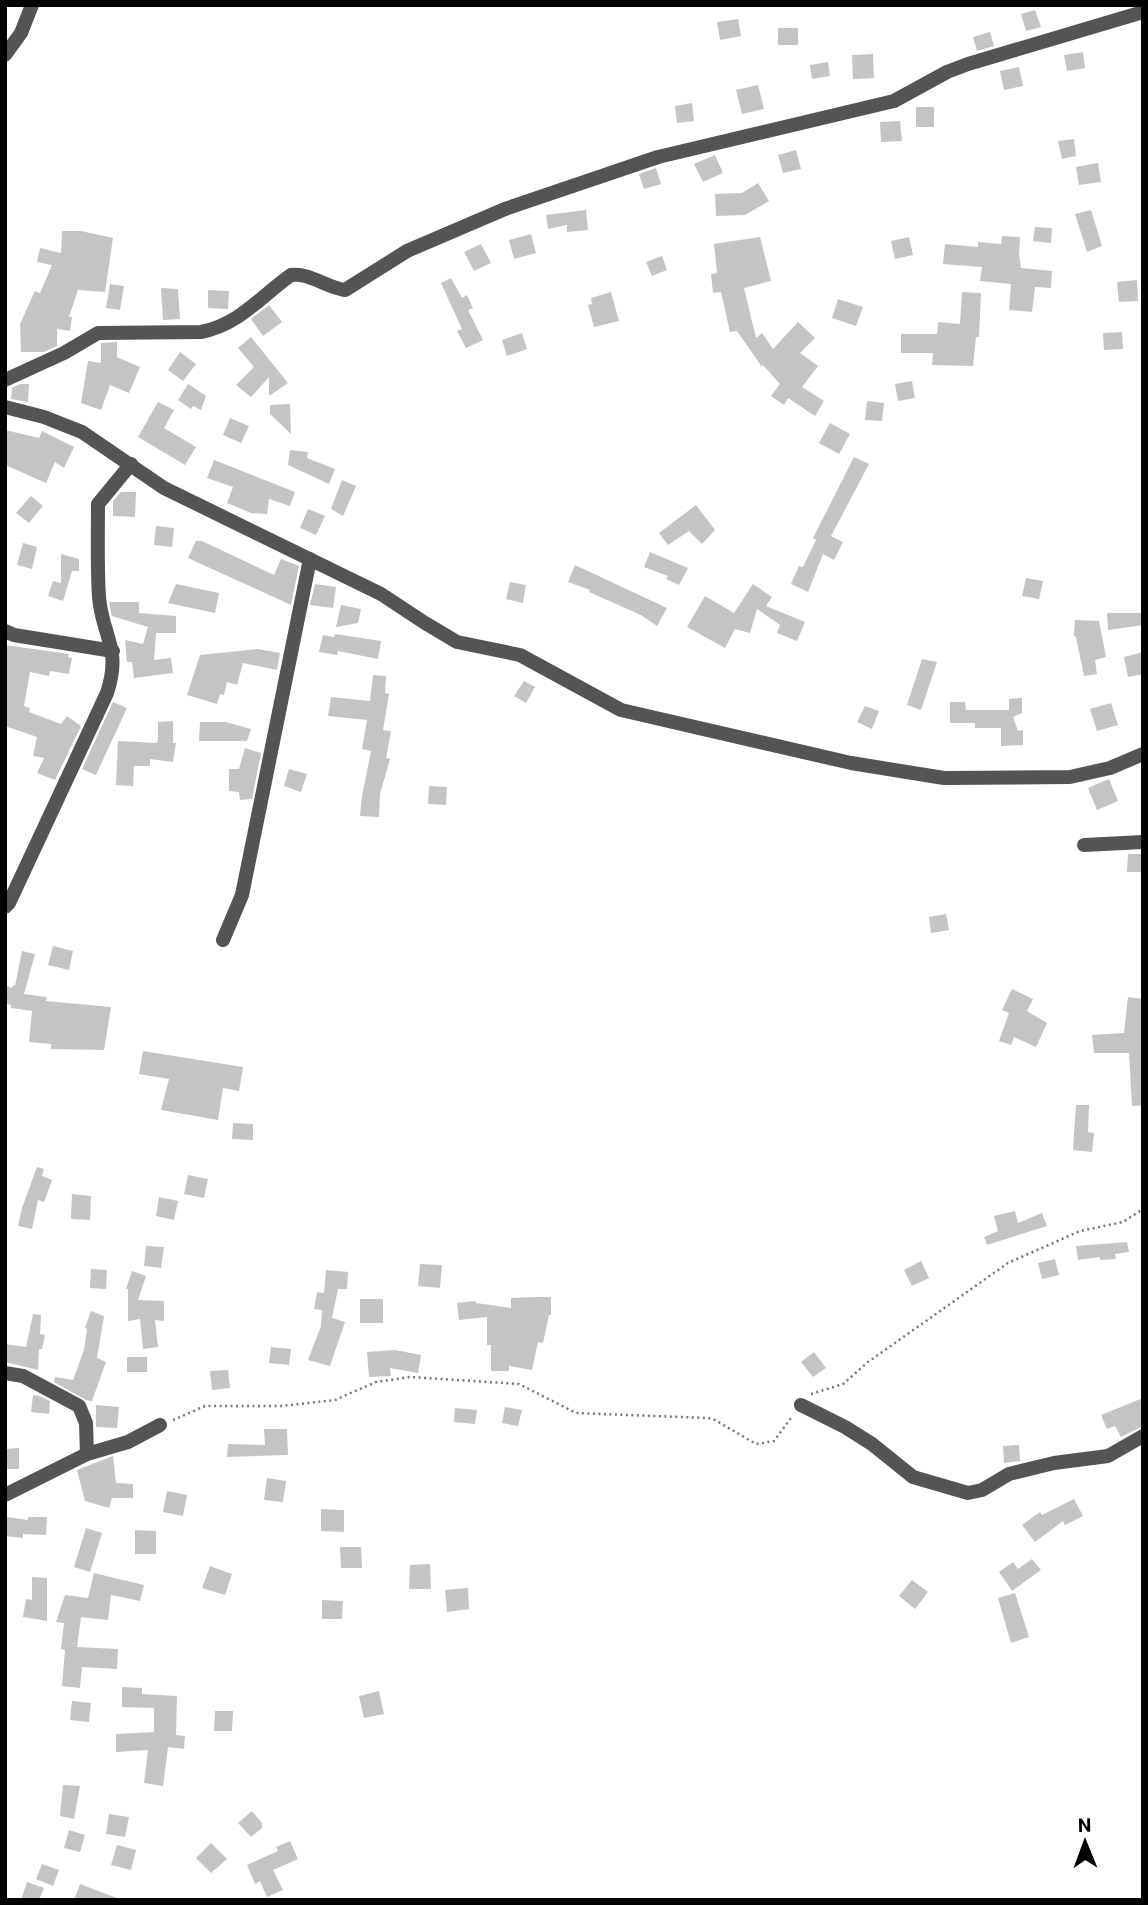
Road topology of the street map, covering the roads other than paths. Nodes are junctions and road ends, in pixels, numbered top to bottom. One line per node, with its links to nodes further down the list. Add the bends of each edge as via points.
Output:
1 (32, 5): 3 (street, via 21,33)
2 (1143, 12): 4 (street, via 968,64 894,101 658,157 505,209 407,251 345,290 291,275 248,312 214,330 98,333)
3 (5, 55)
4 (5, 380)
5 (5, 407): 6 (street, via 82,432)
6 (131, 464): 7 (street, via 164,488); 9 (street, via 98,504 99,600)
7 (310, 559): 10 (street, via 381,594 457,642 520,655 621,710 851,763 944,778 1070,777); 14 (street, via 242,895)
8 (5, 631): 9 (street)
9 (113, 651): 13 (street, via 114,673 107,692)
10 (1143, 754)
11 (1143, 842): 12 (street)
12 (1084, 845)
13 (5, 907)
14 (223, 940)
15 (5, 1373): 19 (street, via 23,1376 79,1406 86,1423)
16 (801, 1405): 18 (street, via 872,1444 912,1477 968,1493 1009,1474 1108,1456)
17 (160, 1425): 19 (street, via 128,1442)
18 (1143, 1436)
19 (87, 1454): 20 (street)
20 (5, 1495)

